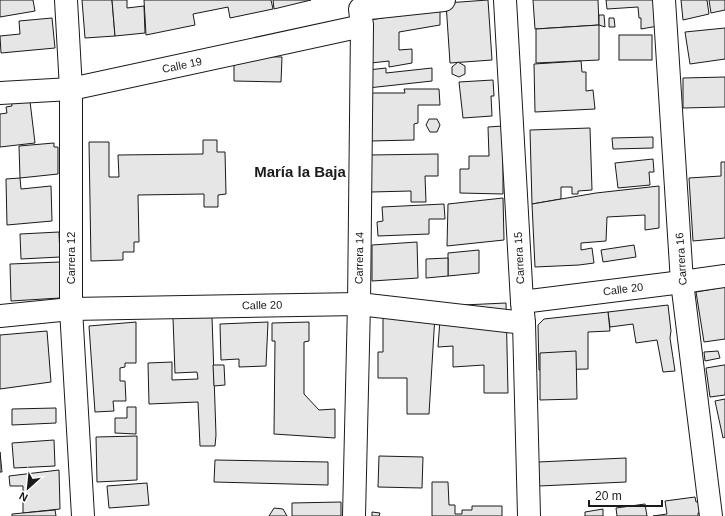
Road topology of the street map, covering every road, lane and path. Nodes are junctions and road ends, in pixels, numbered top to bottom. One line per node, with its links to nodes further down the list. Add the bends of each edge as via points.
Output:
1 (66, 0): 6 (street, Carrera 12)
2 (444, 0): 5 (street, Calle 19)
3 (505, 0): 10 (street, Carrera 15)
4 (664, 0): 9 (street, Carrera 16)
5 (360, 11): 6 (street, Calle 19); 11 (street, Carrera 14)
6 (71, 89): 7 (street, Calle 19); 12 (street, Carrera 12)
7 (0, 93)
8 (725, 276): 9 (street, Calle 20)
9 (682, 282): 10 (street, Calle 20); 18 (street, Carrera 16)
10 (522, 302): 14 (street, Carrera 15)
11 (359, 304): 12 (street, Calle 20); 14 (street, Calle 20); 16 (street, Carrera 14)
12 (71, 309): 13 (street, Calle 20); 15 (street, Carrera 12)
13 (0, 316)
14 (524, 323): 17 (street, Carrera 15)
15 (83, 516)
16 (354, 516)
17 (529, 516)
18 (712, 516)

